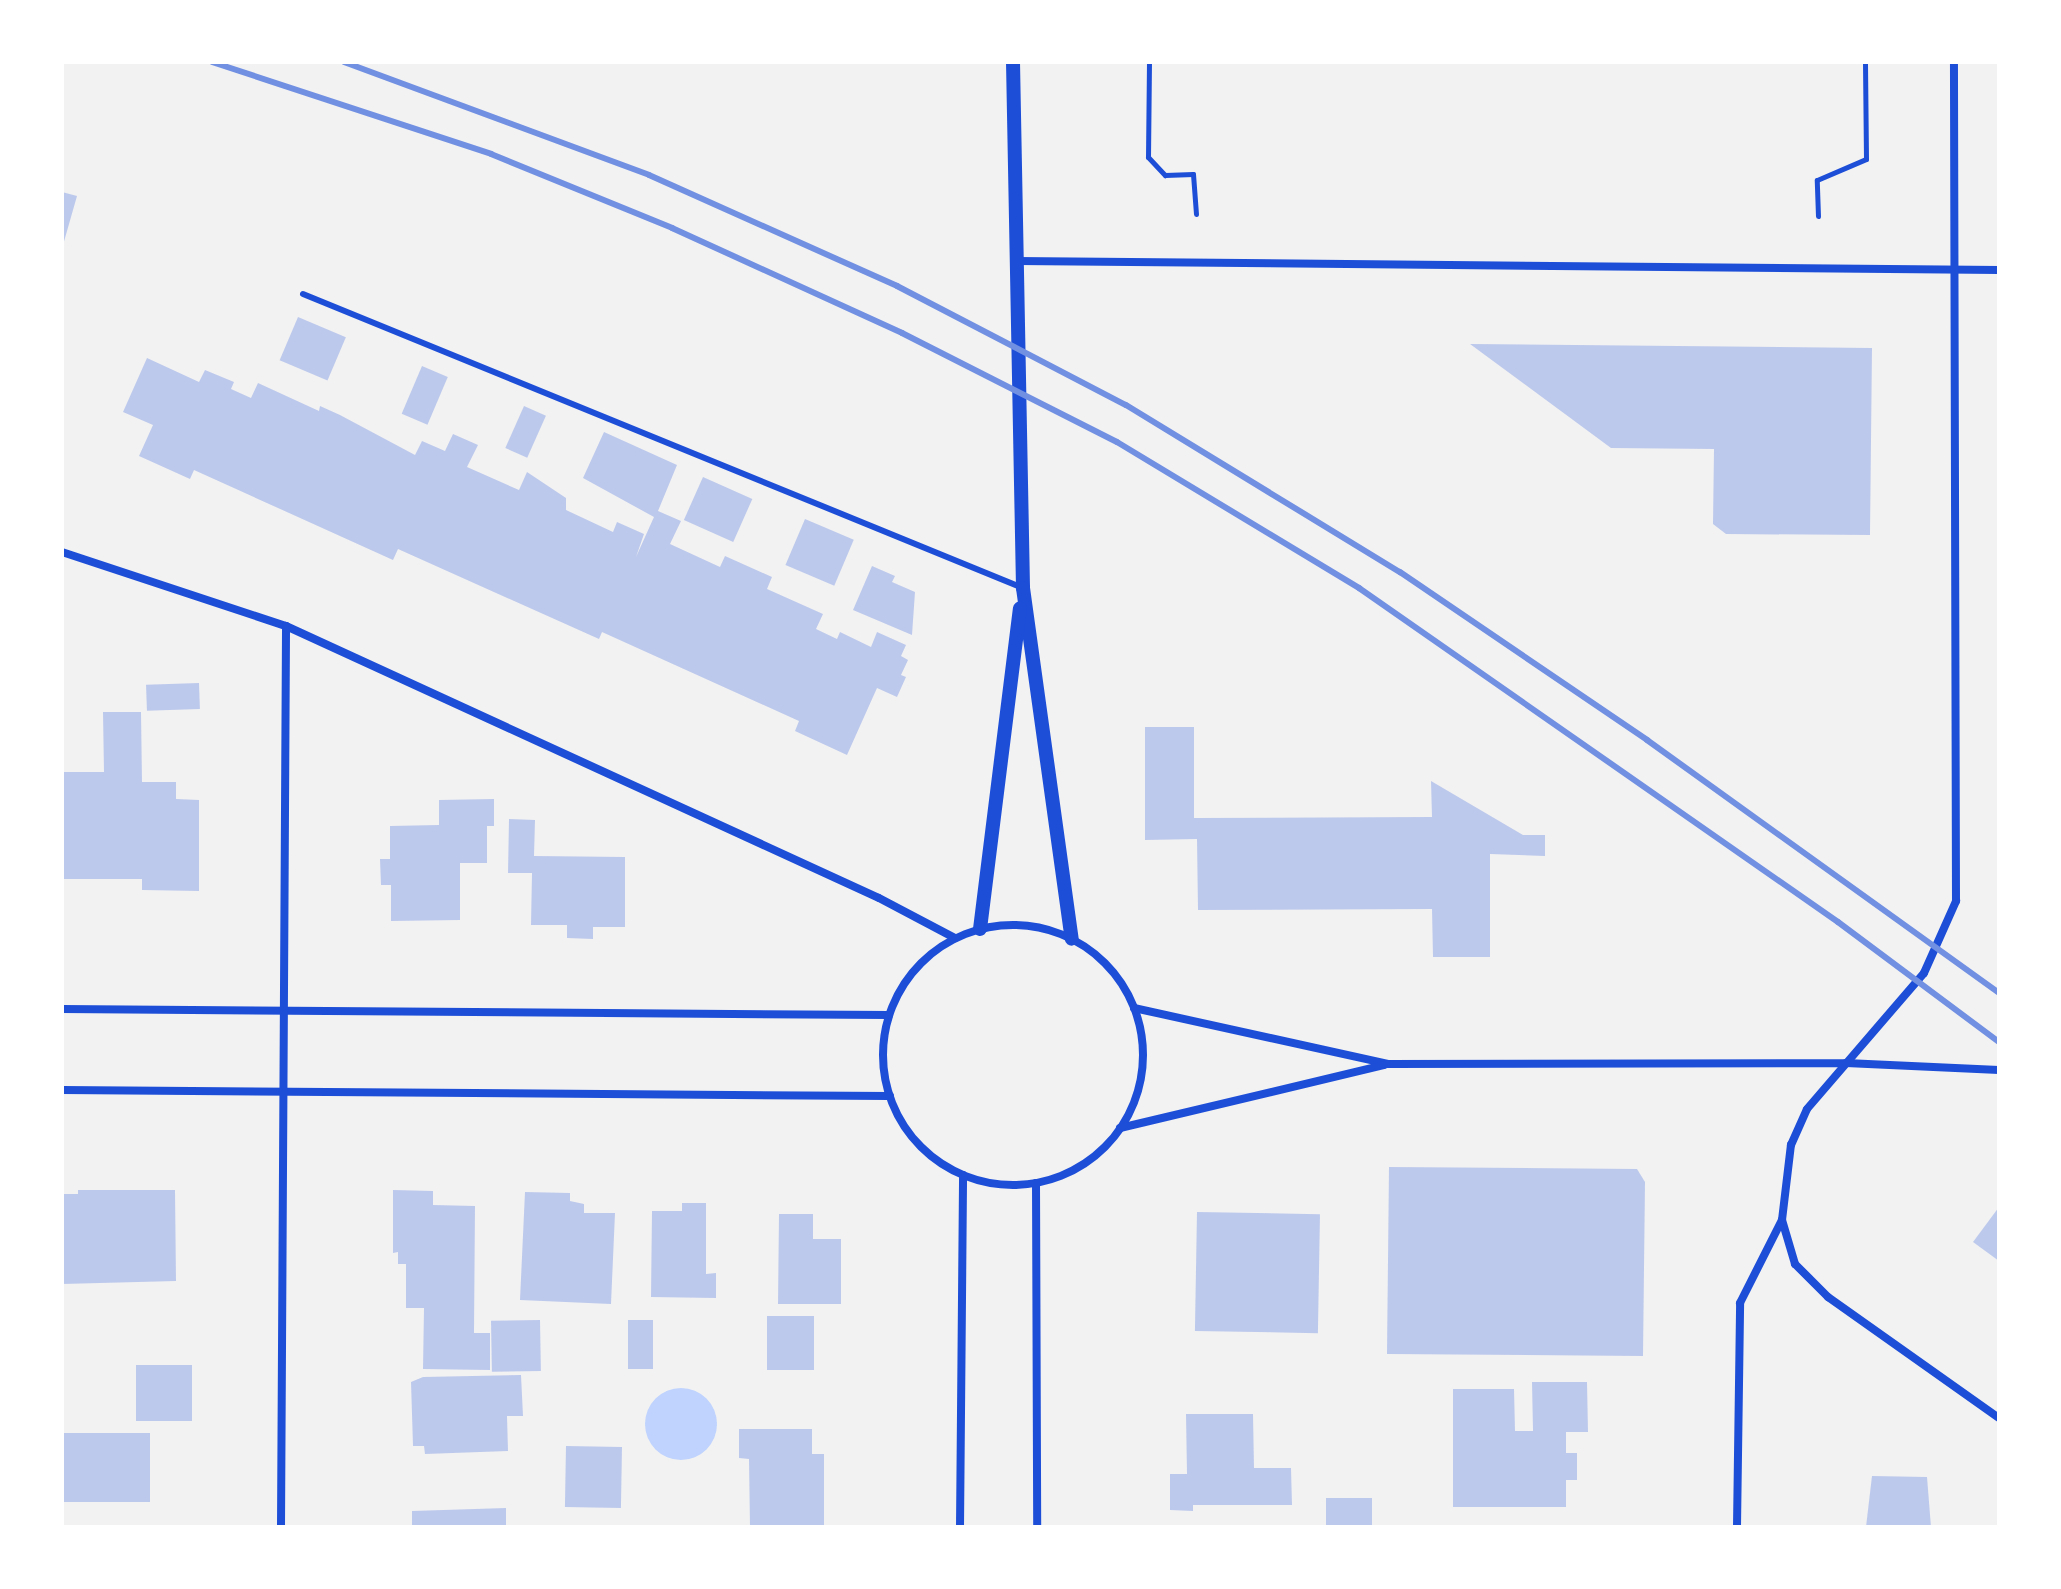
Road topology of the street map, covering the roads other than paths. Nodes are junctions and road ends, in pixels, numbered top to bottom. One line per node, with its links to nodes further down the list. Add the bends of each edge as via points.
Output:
1 (1013, 62): 3 (street)
2 (1954, 62): 4 (street)
3 (1017, 261): 4 (street); 8 (street)
4 (1952, 270): 5 (street); 17 (street, via 1956,901 1924,973)
5 (1999, 270)
6 (303, 294): 8 (lane)
7 (62, 552): 9 (street)
8 (1023, 588): 10 (street); 12 (street)
9 (286, 626): 11 (street); 15 (street)
10 (980, 929): 11 (street); 12 (street, via 1018,924)
11 (955, 938): 16 (street, via 905,980)
12 (1072, 939): 13 (street, via 1109,966)
13 (1134, 1008): 18 (street); 23 (street, via 1143,1062 1136,1097)
14 (62, 1009): 15 (street)
15 (286, 1011): 16 (street); 21 (street)
16 (889, 1015): 22 (street, via 883,1042)
17 (1846, 1063): 18 (street); 19 (street); 26 (street, via 1807,1109 1791,1145)
18 (1388, 1064): 23 (street)
19 (1999, 1070)
20 (62, 1090): 21 (street)
21 (285, 1091): 22 (street); 28 (street)
22 (890, 1096): 24 (street, via 910,1135 932,1157)
23 (1120, 1128): 25 (street, via 1096,1154)
24 (963, 1175): 25 (street, via 997,1184); 29 (street)
25 (1036, 1183): 30 (street)
26 (1782, 1220): 27 (street, via 1795,1264 1828,1297); 31 (street, via 1740,1303)
27 (1999, 1418)
28 (281, 1527)
29 (960, 1527)
30 (1037, 1527)
31 (1737, 1527)

